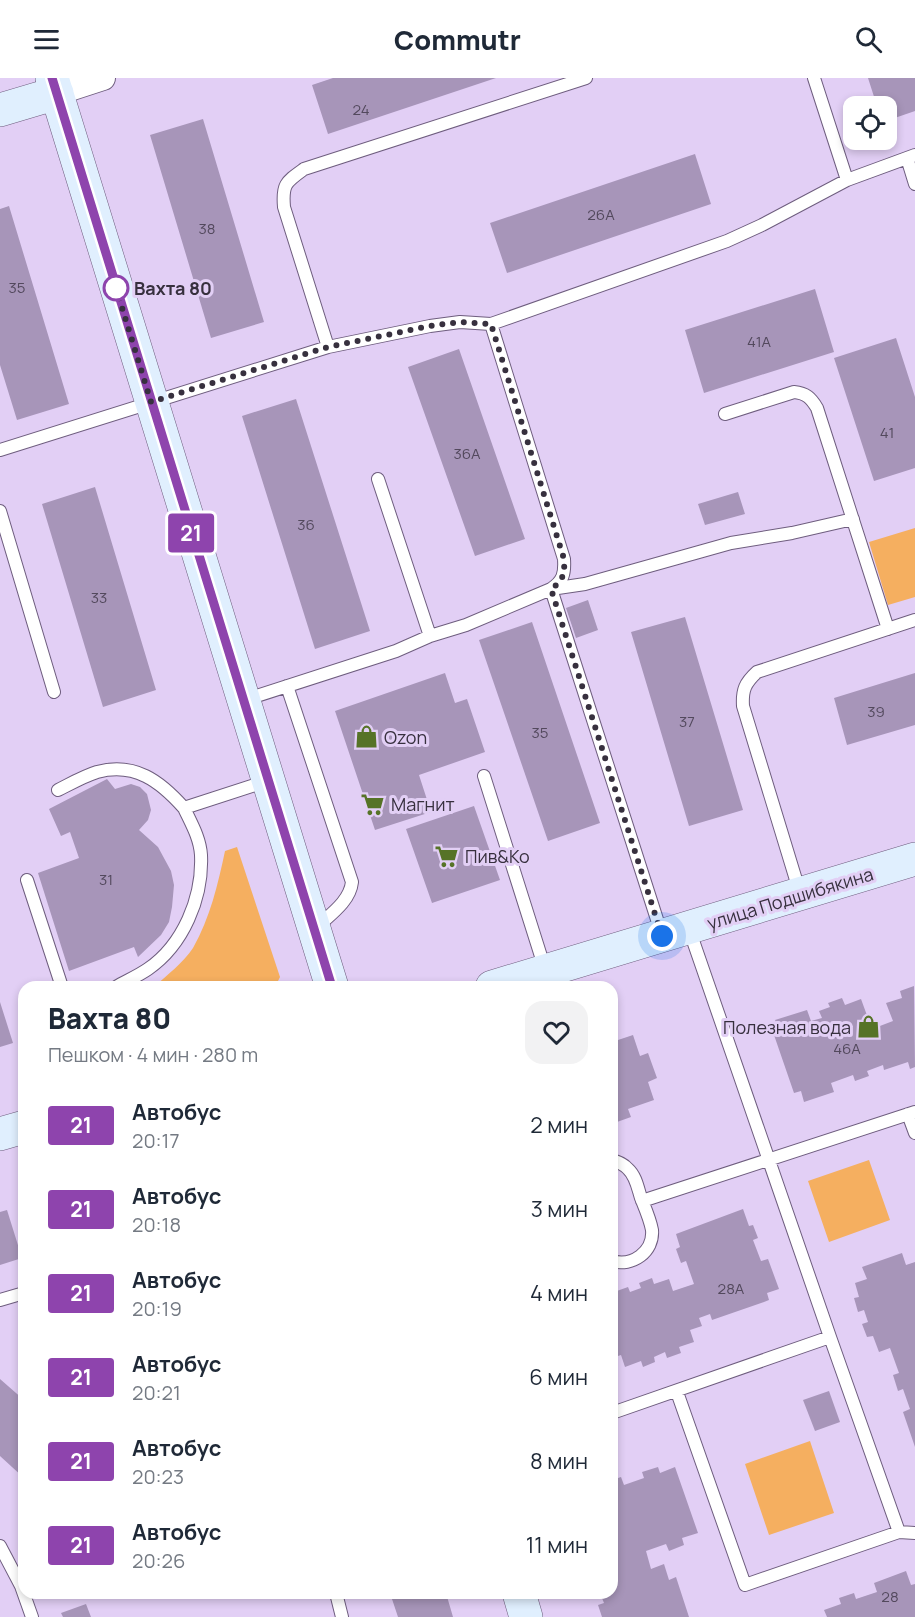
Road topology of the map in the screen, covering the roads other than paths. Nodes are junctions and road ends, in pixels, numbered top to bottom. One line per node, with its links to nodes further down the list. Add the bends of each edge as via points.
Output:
1 (103, 78): 4 (street)
2 (586, 78): 10 (lane, via 304,169 290,179 283,190 284,207)
3 (814, 78): 7 (lane)
4 (54, 85): 5 (main road); 11 (main road)
5 (0, 110)
6 (911, 157): 7 (lane); 8 (lane)
7 (847, 180): 9 (lane, via 727,241)
8 (915, 184)
9 (491, 324): 10 (lane, via 460,322 430,326); 17 (lane, via 564,559 565,573)
10 (328, 347): 11 (lane)
11 (151, 402): 13 (lane); 23 (main road)
12 (725, 414): 16 (lane, via 794,392 811,398)
13 (0, 450)
14 (378, 479): 20 (lane)
15 (0, 511): 22 (lane)
16 (853, 519): 17 (lane, via 731,543 585,584); 19 (lane)
17 (551, 589): 20 (lane); 32 (lane)
18 (915, 620): 19 (lane)
19 (888, 629): 30 (lane, via 757,672 742,691 743,706)
20 (430, 636): 21 (lane)
21 (287, 686): 23 (lane); 31 (lane, via 352,882 348,898)
22 (54, 692)
23 (243, 700): 25 (main road)
24 (484, 776): 33 (lane)
25 (268, 781): 27 (lane); 31 (main road)
26 (58, 790): 27 (lane, via 97,772 121,769 145,774 168,789)
27 (184, 808): 35 (lane, via 201,854 193,907 180,938 149,969)
28 (915, 859): 30 (main road, улица Подшибякина)
29 (27, 880): 34 (lane)
30 (801, 895): 32 (main road, улица Подшибякина)
31 (314, 930): 36 (main road)
32 (676, 932): 33 (main road, улица Подшибякина); 42 (lane)
33 (545, 971): 37 (main road, улица Подшибякина)
34 (60, 981)
35 (127, 981)
36 (330, 981)
37 (512, 981)
38 (912, 1113): 40 (lane); 42 (lane)
39 (18, 1129): 41 (main road)
40 (915, 1133)
41 (0, 1134)
42 (769, 1160): 44 (lane); 48 (lane)
43 (618, 1163): 44 (lane, via 631,1172)
44 (642, 1201): 45 (lane, via 652,1229 648,1249 632,1261)
45 (618, 1262)
46 (18, 1295): 47 (lane)
47 (0, 1300)
48 (830, 1337): 49 (lane); 51 (lane)
49 (677, 1392): 50 (lane); 51 (lane, via 745,1585)
50 (618, 1411)
51 (899, 1532): 52 (lane)
52 (915, 1533)
53 (0, 1546): 54 (lane)
54 (18, 1580)
55 (26, 1599): 58 (lane)
56 (338, 1599): 59 (lane)
57 (521, 1599): 60 (main road)
58 (32, 1617)
59 (342, 1617)
60 (526, 1617)

